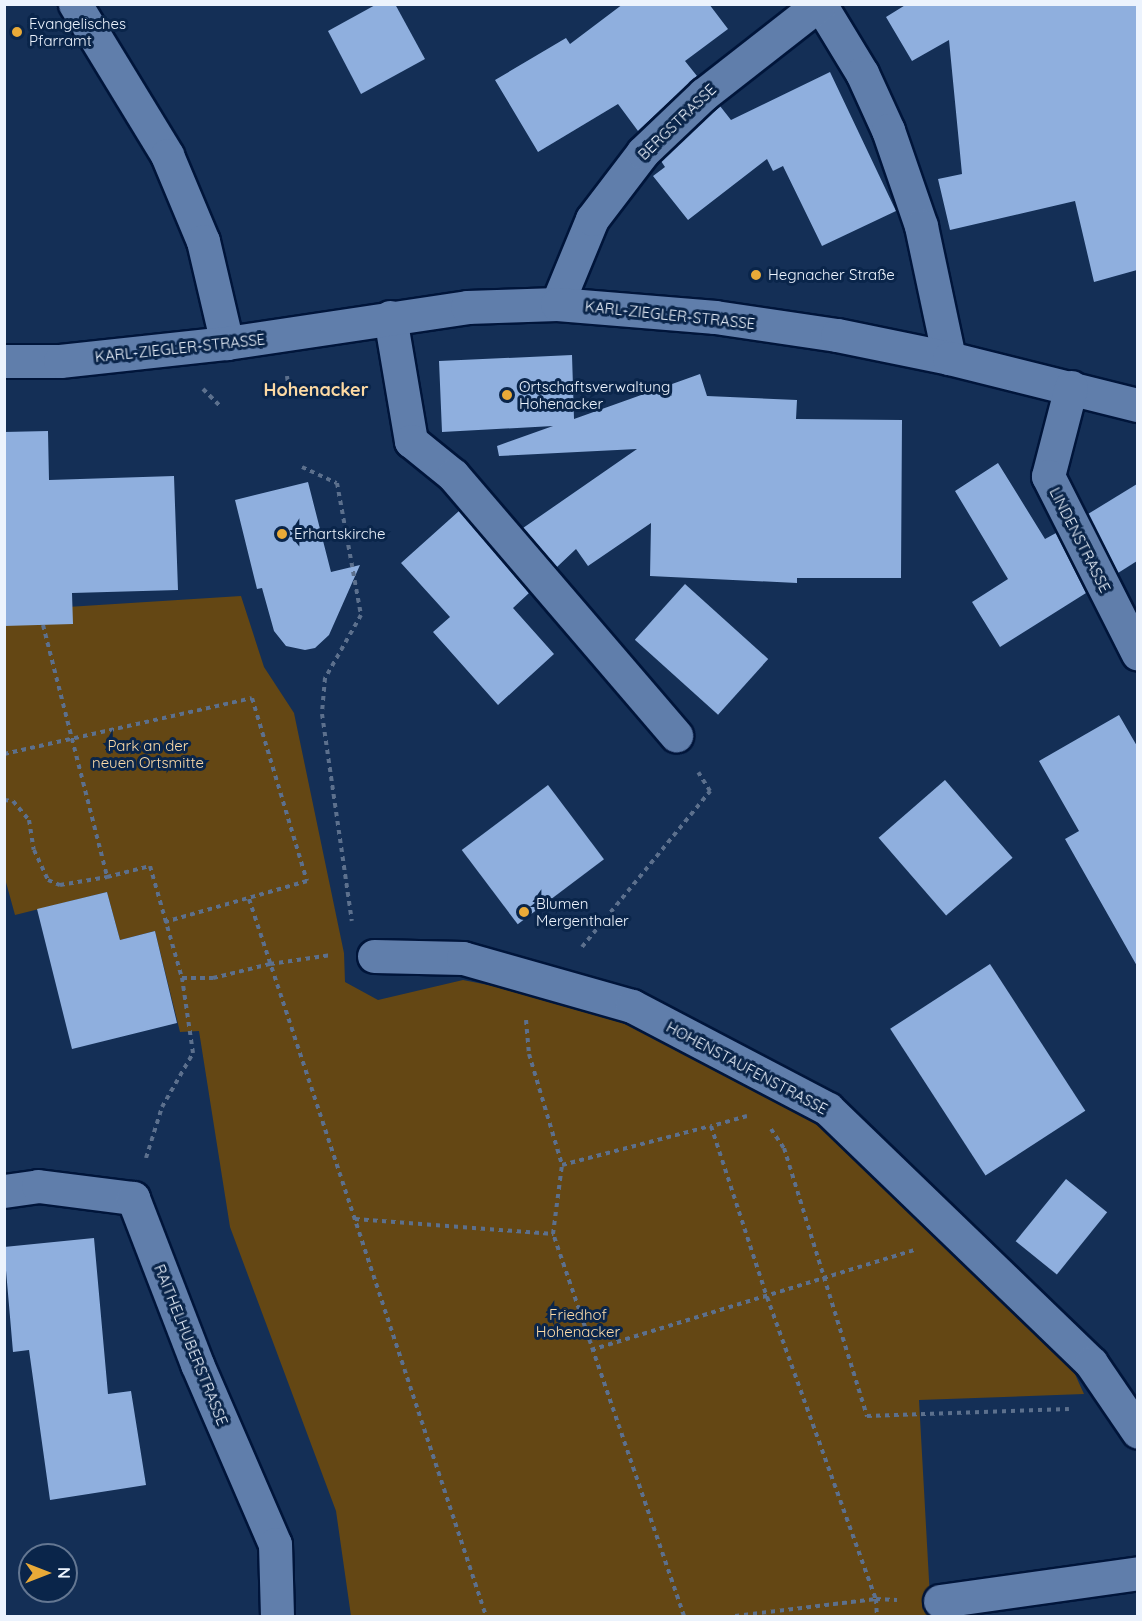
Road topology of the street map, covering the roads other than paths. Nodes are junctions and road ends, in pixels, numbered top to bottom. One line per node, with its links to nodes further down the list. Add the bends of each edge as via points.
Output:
1 (75, 4): 5 (street, via 167,155 203,241)
2 (819, 4): 3 (street, BERGSTRASSE, via 704,94 643,152 592,219); 6 (street, via 862,73 888,130 921,226)
3 (557, 304): 4 (street, KARL-ZIEGLER-STRASSE, via 467,307); 6 (street, KARL-ZIEGLER-STRASSE, via 715,317 837,335)
4 (390, 317): 5 (street, KARL-ZIEGLER-STRASSE); 11 (street, via 411,441 453,475)
5 (227, 343): 7 (street, KARL-ZIEGLER-STRASSE, via 60,361)
6 (949, 358): 8 (street, KARL-ZIEGLER-STRASSE)
7 (4, 361)
8 (1071, 387): 9 (street, KARL-ZIEGLER-STRASSE); 10 (street, LINDENSTRASSE, via 1048,476)
9 (1137, 405)
10 (1137, 654)
11 (676, 735)
12 (365, 955): 14 (street, HOHENSTAUFENSTRASSE, via 463,958 632,1006 828,1109 1091,1363)
13 (4, 1191): 17 (street, RAITHELHUBERSTRASSE, via 38,1186 133,1198 197,1364 274,1544)
14 (1129, 1419)
15 (1137, 1574): 16 (street)
16 (940, 1601)
17 (277, 1617)

